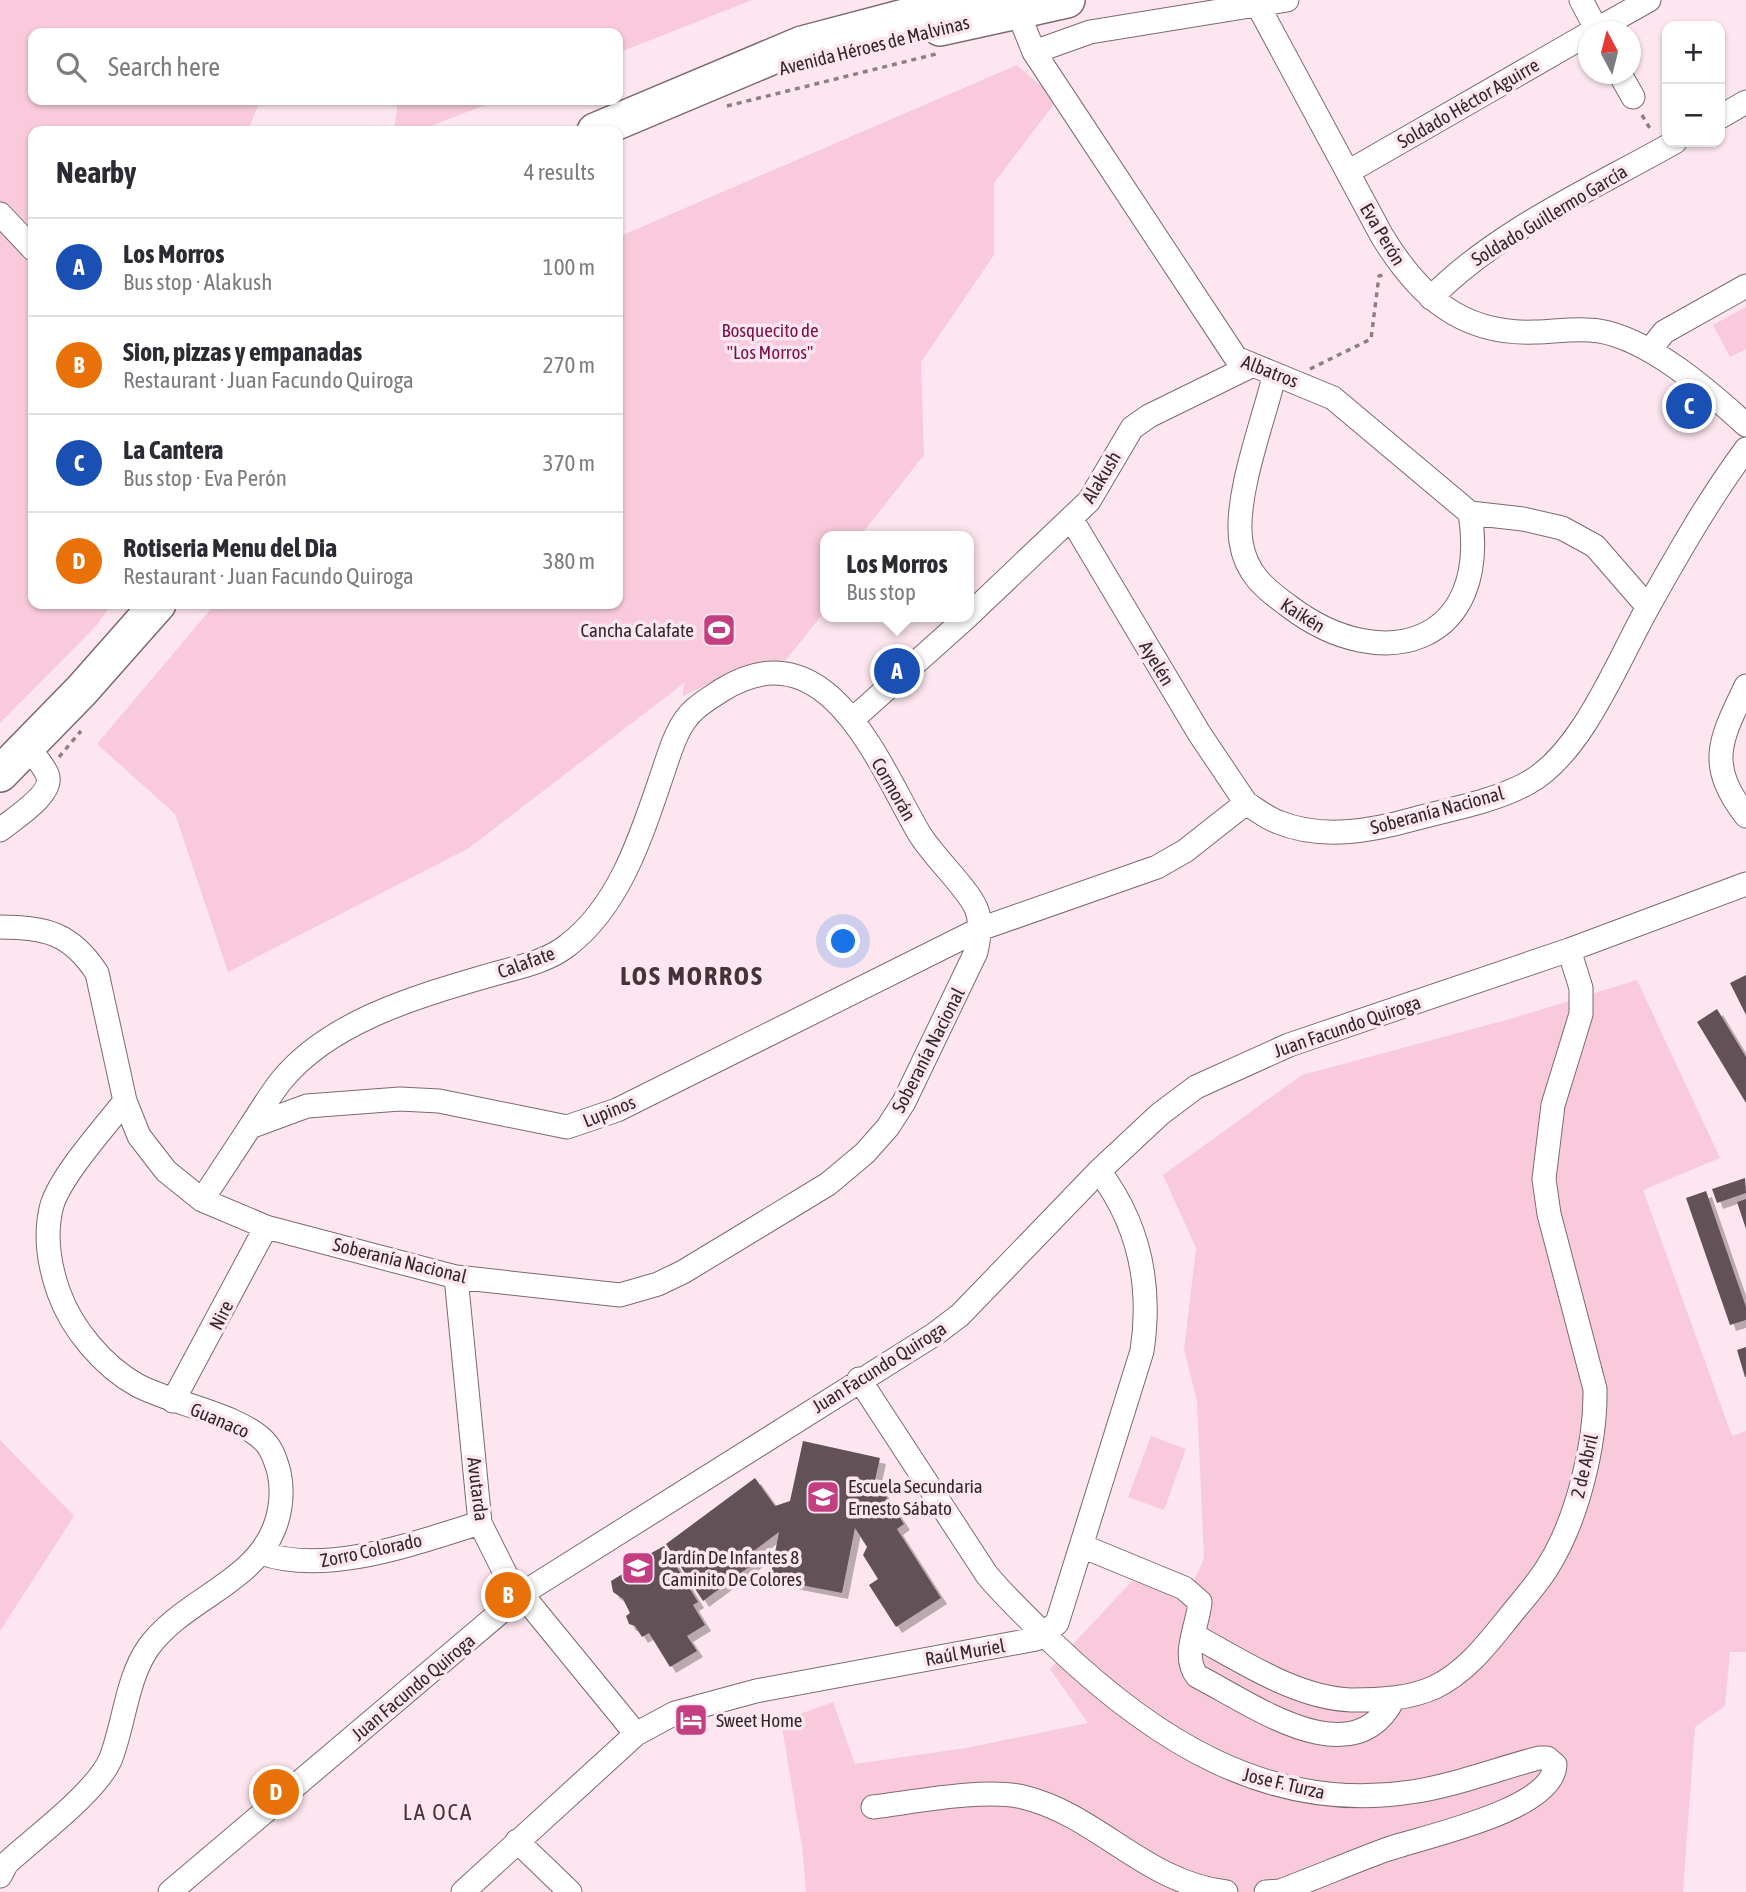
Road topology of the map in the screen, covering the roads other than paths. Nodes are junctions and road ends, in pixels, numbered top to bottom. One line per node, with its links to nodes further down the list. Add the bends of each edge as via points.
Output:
1 (970, 0): 13 (highway, Avenida Héroes de Malvinas, via 802,44)
2 (1067, 0): 7 (highway, Avenida Héroes de Malvinas)
3 (1287, 0): 6 (street)
4 (1581, 0): 8 (street)
5 (1649, 0): 9 (street, Soldado Héctor Aguirre)
6 (1257, 3): 11 (street, via 1090,32); 19 (street, Eva Perón)
7 (1014, 5): 11 (street, Albatros); 13 (highway, Avenida Héroes de Malvinas)
8 (1590, 21)
9 (1612, 21)
10 (1578, 40): 19 (street, Soldado Héctor Aguirre)
11 (1034, 52): 25 (street, Albatros, via 1222,341 1236,359)
12 (1626, 84): 14 (street)
13 (682, 94): 17 (highway, Avenida Héroes de Malvinas)
14 (1633, 97)
15 (1746, 102): 16 (street)
16 (1725, 114)
17 (607, 126)
18 (1666, 147): 23 (street, Soldado Guillermo García, via 1499,242 1457,272)
19 (1348, 172): 23 (street, Eva Perón, via 1402,268)
20 (0, 214): 21 (street)
21 (28, 244)
22 (1746, 286): 24 (street, via 1664,332)
23 (1431, 298): 24 (street, Eva Perón, via 1464,320 1498,332 1601,331)
24 (1650, 350): 27 (street, Eva Perón)
25 (1251, 366): 26 (street, Albatros); 30 (street, Alakush, via 1132,428 1089,501)
26 (1274, 377): 29 (street, Albatros, via 1333,398); 29 (street, Kaikén, via 1240,511 1241,540 1246,565 1262,587 1316,627 1350,639 1397,642 1442,627 1468,590 1474,540)
27 (1746, 425)
28 (1746, 449): 31 (street, Soberanía Nacional, via 1712,494)
29 (1470, 513): 31 (street, via 1563,528 1595,546)
30 (1072, 520): 33 (street, Alakush); 40 (street, Ayelén)
31 (1648, 607): 40 (street, Soberanía Nacional, via 1582,728 1552,764 1527,784 1478,802 1354,832 1279,823)
32 (153, 609): 38 (highway)
33 (974, 610)
34 (961, 622): 37 (street, Alakush)
35 (785, 672): 37 (street, Cormorán, via 826,691); 48 (street, Calafate, via 759,675 725,688 693,710 676,738 638,841 611,897 568,945 550,956 444,989 340,1032 282,1080)
36 (1746, 686): 41 (street, via 1718,754 1723,778)
37 (853, 719): 45 (street, Cormorán, via 921,836 977,909)
38 (27, 747): 39 (highway); 42 (street, via 48,775 49,786)
39 (0, 774)
40 (1246, 803): 45 (street, via 1157,867)
41 (1746, 816)
42 (0, 830)
43 (1746, 884): 46 (street, Juan Facundo Quiroga)
44 (0, 927): 47 (street, Soberanía Nacional, via 36,927 61,936 86,956 97,973)
45 (980, 929): 48 (street, Lupinos, via 617,1110 567,1127 439,1101 400,1098 307,1106); 52 (street, Soberanía Nacional, via 976,952 904,1102 865,1153 828,1184 683,1272 620,1295)
46 (1569, 950): 49 (street, Juan Facundo Quiroga, via 1240,1065 1182,1097); 61 (street, 2 de Abril, via 1581,988 1581,1014 1552,1105 1544,1179 1595,1389 1595,1417 1576,1501 1547,1568 1464,1669 1436,1686)
47 (125, 1101): 50 (street, Soberanía Nacional, via 139,1136 166,1171); 54 (street, Guanaco, via 78,1161 53,1203 48,1227 50,1269 76,1328 97,1353 135,1384)
48 (250, 1127): 50 (street)
49 (1099, 1171): 53 (street, Juan Facundo Quiroga, via 960,1315); 56 (street, via 1120,1199 1137,1240 1144,1271 1146,1326)
50 (202, 1200): 51 (street, Soberanía Nacional)
51 (266, 1227): 52 (street, Soberanía Nacional); 54 (street, Nire)
52 (456, 1277): 55 (street, Avutarda)
53 (859, 1379): 58 (street, Juan Facundo Quiroga); 59 (street, Jose F. Turza, via 987,1575)
54 (173, 1401): 57 (street, Guanaco, via 246,1427 267,1443 281,1481 281,1509)
55 (480, 1523): 57 (street, Zorro Colorado, via 345,1559 285,1562); 58 (street, Avutarda, via 506,1575)
56 (1082, 1546): 59 (street, via 1057,1623); 60 (street, via 1196,1596 1200,1602)
57 (261, 1553): 65 (street, Guanaco, via 173,1621 147,1649 110,1761 92,1787 7,1863)
58 (523, 1593): 62 (street, Avutarda); 66 (street, Juan Facundo Quiroga)
59 (1045, 1635): 62 (street, Raúl Muriel, via 745,1693 675,1713); 70 (street, Jose F. Turza, via 1090,1678 1159,1732 1236,1773 1291,1788 1338,1796 1411,1792 1539,1758 1555,1765 1550,1781 1521,1804 1280,1891)
60 (1195, 1636): 61 (street, 2 de Abril, via 1288,1684 1348,1700); 61 (street, via 1189,1654 1197,1676 1307,1731 1334,1736 1361,1732 1376,1724)
61 (1394, 1698)
62 (636, 1734): 64 (street, Raúl Muriel)
63 (873, 1807): 69 (street, via 1021,1796 1074,1817 1181,1882)
64 (517, 1842): 67 (street, Raúl Muriel); 68 (street)
65 (0, 1877)
66 (170, 1892)
67 (463, 1892)
68 (570, 1892)
69 (1226, 1892)
70 (1266, 1892)

